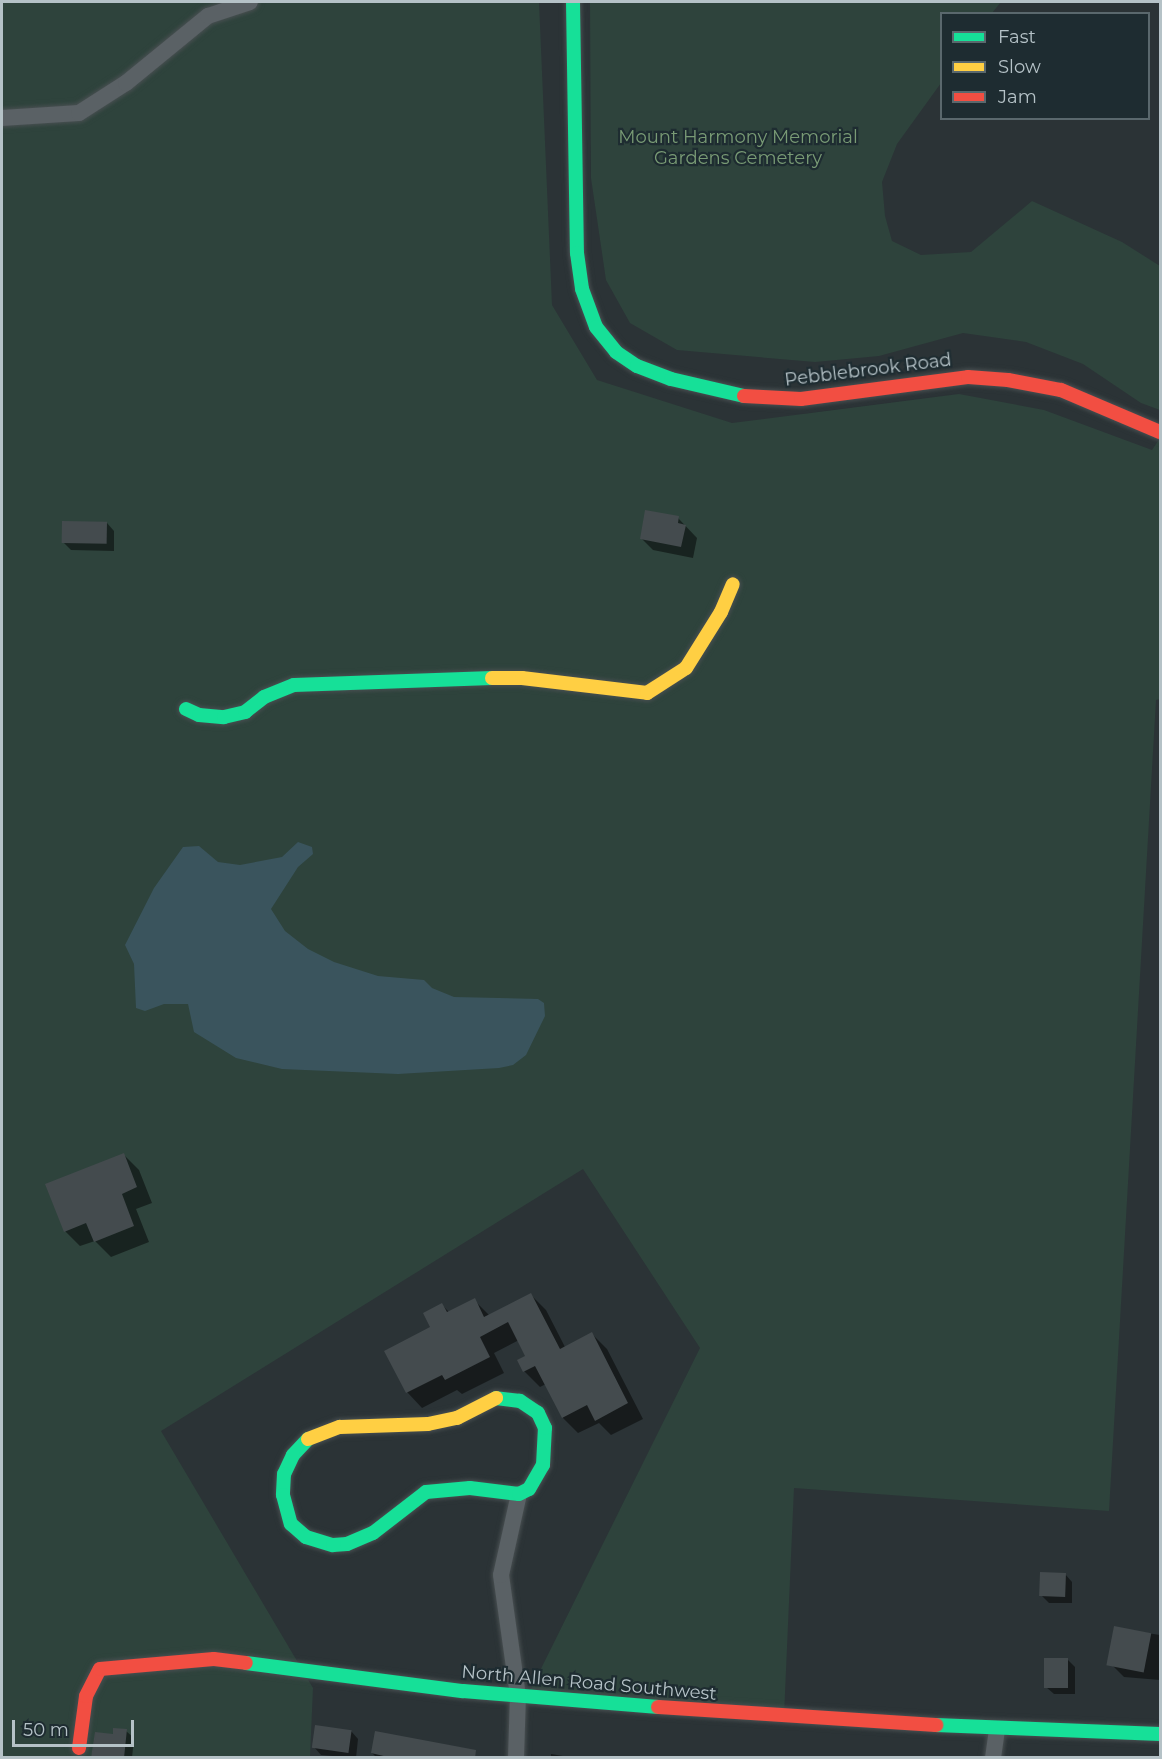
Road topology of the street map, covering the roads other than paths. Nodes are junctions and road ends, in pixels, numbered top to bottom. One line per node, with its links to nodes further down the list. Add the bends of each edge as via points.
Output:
1 (250, 2): 3 (street, via 208,16 126,83 79,113)
2 (573, 2): 4 (street, Pebblebrook Road, via 577,253 582,289 596,327 616,352 637,366 671,379 754,398 801,399 968,377 1008,380 1061,390)
3 (2, 118)
4 (1161, 432)
5 (733, 584): 6 (street, via 721,612 686,668 646,693 522,678 362,680 294,685 264,697 244,712 224,717 199,715)
6 (186, 709)
7 (519, 1494): 7 (street, via 529,1489 543,1466 545,1428 538,1413 520,1401 496,1398 457,1418 428,1424 339,1427 311,1436 286,1467 283,1495 291,1524 298,1532 333,1545 373,1533 426,1492 470,1488); 8 (street, via 501,1575)
8 (518, 1696): 9 (street, North Allen Road Southwest); 11 (street, North Allen Road Southwest, via 214,1659 112,1666 100,1669 92,1680 83,1711); 12 (street)
9 (997, 1730): 10 (street, North Allen Road Southwest); 13 (street)
10 (1161, 1734)
11 (79, 1748)
12 (516, 1758)
13 (993, 1758)

